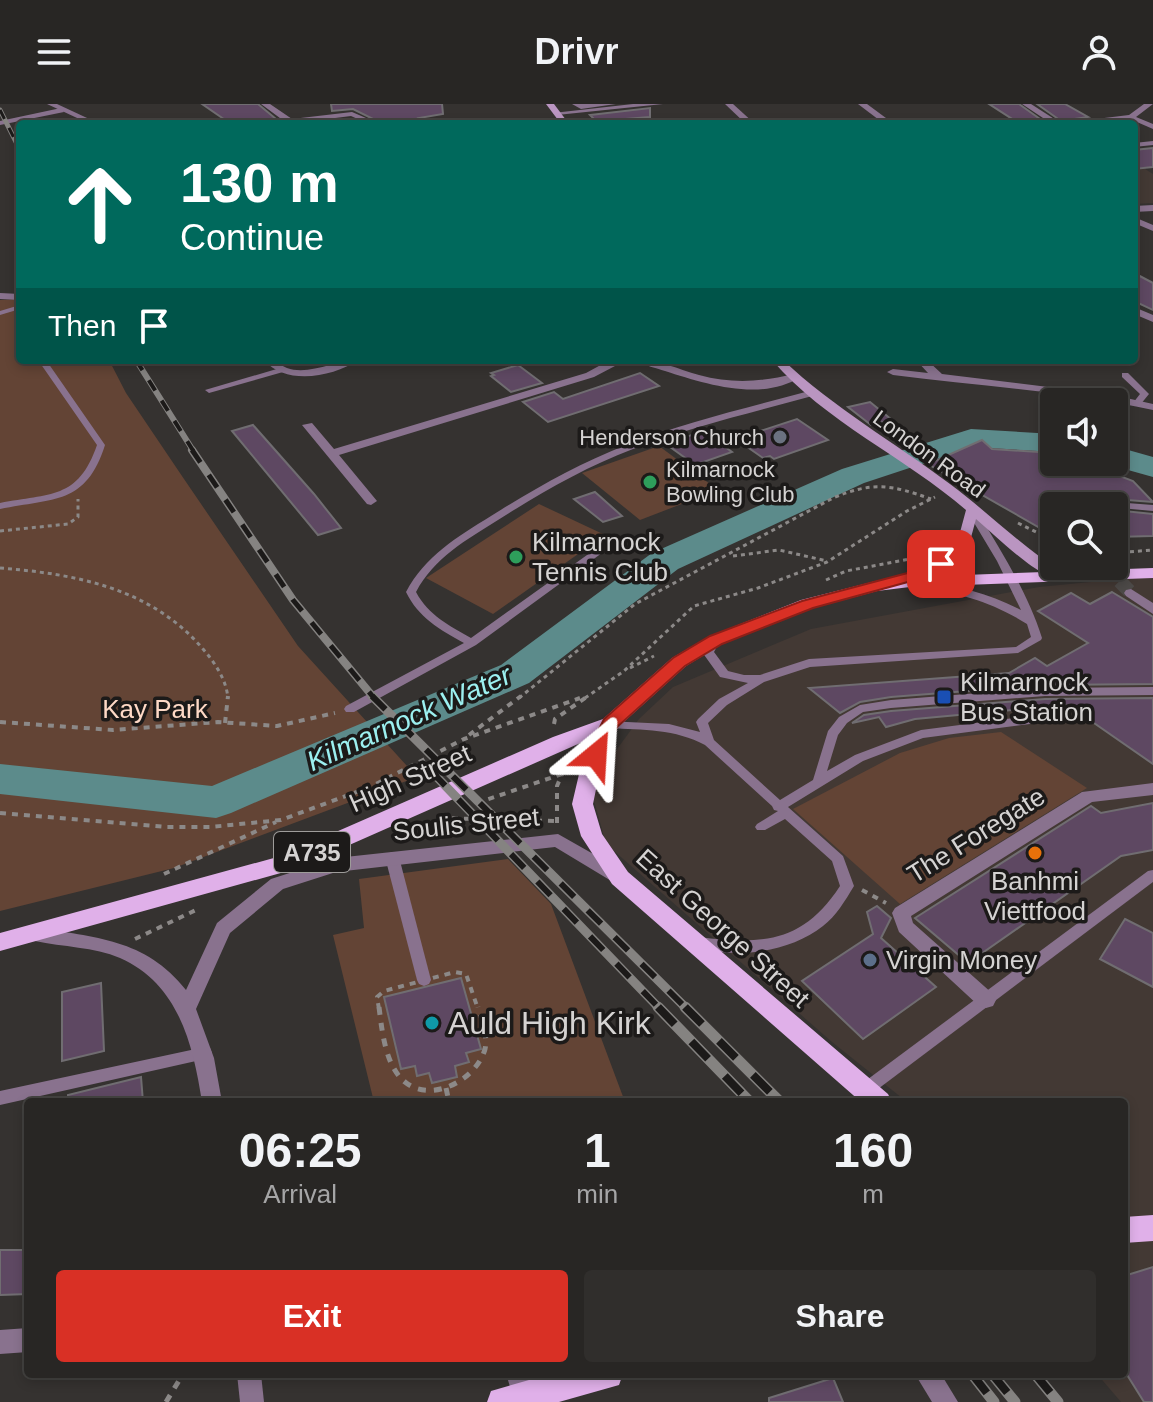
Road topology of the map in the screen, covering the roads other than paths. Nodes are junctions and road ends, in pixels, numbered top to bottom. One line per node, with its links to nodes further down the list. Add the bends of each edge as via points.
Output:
1 (51, 104): 13 (street)
2 (86, 104): 13 (street)
3 (265, 104): 17 (street)
4 (550, 104): 14 (main road)
5 (575, 104): 6 (lane)
6 (613, 104)
7 (659, 104): 12 (street)
8 (729, 104): 21 (street)
9 (862, 104): 22 (street)
10 (1026, 104): 23 (street)
11 (1149, 104): 15 (street)
12 (639, 105): 14 (street)
13 (61, 110): 16 (street); 26 (street)
14 (557, 113): 20 (main road)
15 (1131, 117): 24 (street); 25 (street)
16 (86, 120)
17 (288, 120)
18 (312, 120): 19 (street, via 352,114)
19 (366, 120)
20 (562, 120)
21 (747, 120)
22 (885, 120)
23 (1052, 120)
24 (1099, 120)
25 (1138, 120)
26 (0, 123)
27 (45, 364): 46 (lane, via 101,445 89,478 76,490)
28 (273, 364): 34 (street)
29 (340, 364): 34 (street, via 311,373)
30 (610, 364): 44 (street, via 590,375)
31 (654, 364): 37 (street, via 703,381 747,387)
32 (781, 364): 37 (main road, London Road)
33 (925, 364): 38 (street)
34 (280, 370): 39 (lane)
35 (893, 372): 38 (street)
36 (1125, 375): 41 (lane, via 1145,394)
37 (794, 377): 40 (main road, London Road)
38 (939, 378): 41 (street)
39 (209, 390)
40 (813, 393): 49 (main road, London Road); 62 (lane, via 606,457 555,480 469,533 419,573 411,592 430,617)
41 (1137, 403): 42 (street)
42 (1153, 407)
43 (308, 425): 44 (street)
44 (333, 453): 45 (street)
45 (371, 501)
46 (0, 506)
47 (1128, 506): 48 (lane)
48 (1153, 508)
49 (972, 511): 51 (main road, London Road); 54 (lane); 57 (main road, via 961,553 921,574)
50 (612, 542): 62 (lane)
51 (1040, 566)
52 (1153, 573): 53 (main road, A735)
53 (1128, 574)
54 (1010, 577): 55 (main road, A735); 56 (main road, A735); 60 (lane)
55 (1040, 577)
56 (910, 582): 57 (main road, A735); 60 (lane, via 978,593)
57 (876, 586): 61 (main road, A735, via 807,604)
58 (1131, 593): 59 (street)
59 (1153, 610)
60 (1032, 622): 63 (lane, via 1037,638 1018,650 809,663)
61 (716, 640): 63 (lane, via 708,652 724,674); 67 (main road, A735, via 679,662)
62 (472, 643): 65 (lane)
63 (761, 679): 68 (lane, via 702,722)
64 (1153, 691): 69 (lane, via 1045,692 860,709 832,734)
65 (350, 709)
66 (1061, 716): 69 (lane, via 921,734 859,758)
67 (610, 724): 68 (lane, via 669,728); 75 (main road, East George Street / A735, via 585,779 581,808 591,840); 76 (main road, High Street / A735, via 287,863)
68 (709, 742): 71 (lane)
69 (818, 783): 71 (lane)
70 (1153, 789): 80 (street, The Foregate, via 1088,796 901,913 905,927)
71 (781, 810): 72 (lane); 78 (lane, via 838,859 847,886 833,911 792,938 752,947)
72 (761, 827)
73 (392, 857): 75 (street, Soulis Street, via 558,840); 79 (lane); 81 (street, Soulis Street, via 336,865 277,884 223,928)
74 (1153, 875): 80 (lane)
75 (620, 878): 78 (main road, East George Street / A735)
76 (35, 934): 77 (main road, High Street / A735); 81 (street, via 127,953 162,973)
77 (0, 942)
78 (693, 942): 83 (main road, East George Street / A735)
79 (424, 980)
80 (986, 1000): 83 (lane)
81 (187, 1009): 82 (street)
82 (205, 1053): 84 (lane); 85 (street)
83 (872, 1096)
84 (0, 1098)
85 (211, 1098)
86 (1153, 1228): 87 (main road)
87 (1128, 1230)
88 (24, 1340): 89 (street)
89 (0, 1342)
90 (249, 1378): 94 (street)
91 (584, 1378): 93 (main road)
92 (930, 1378): 95 (street)
93 (514, 1390)
94 (252, 1402)
95 (946, 1402)

